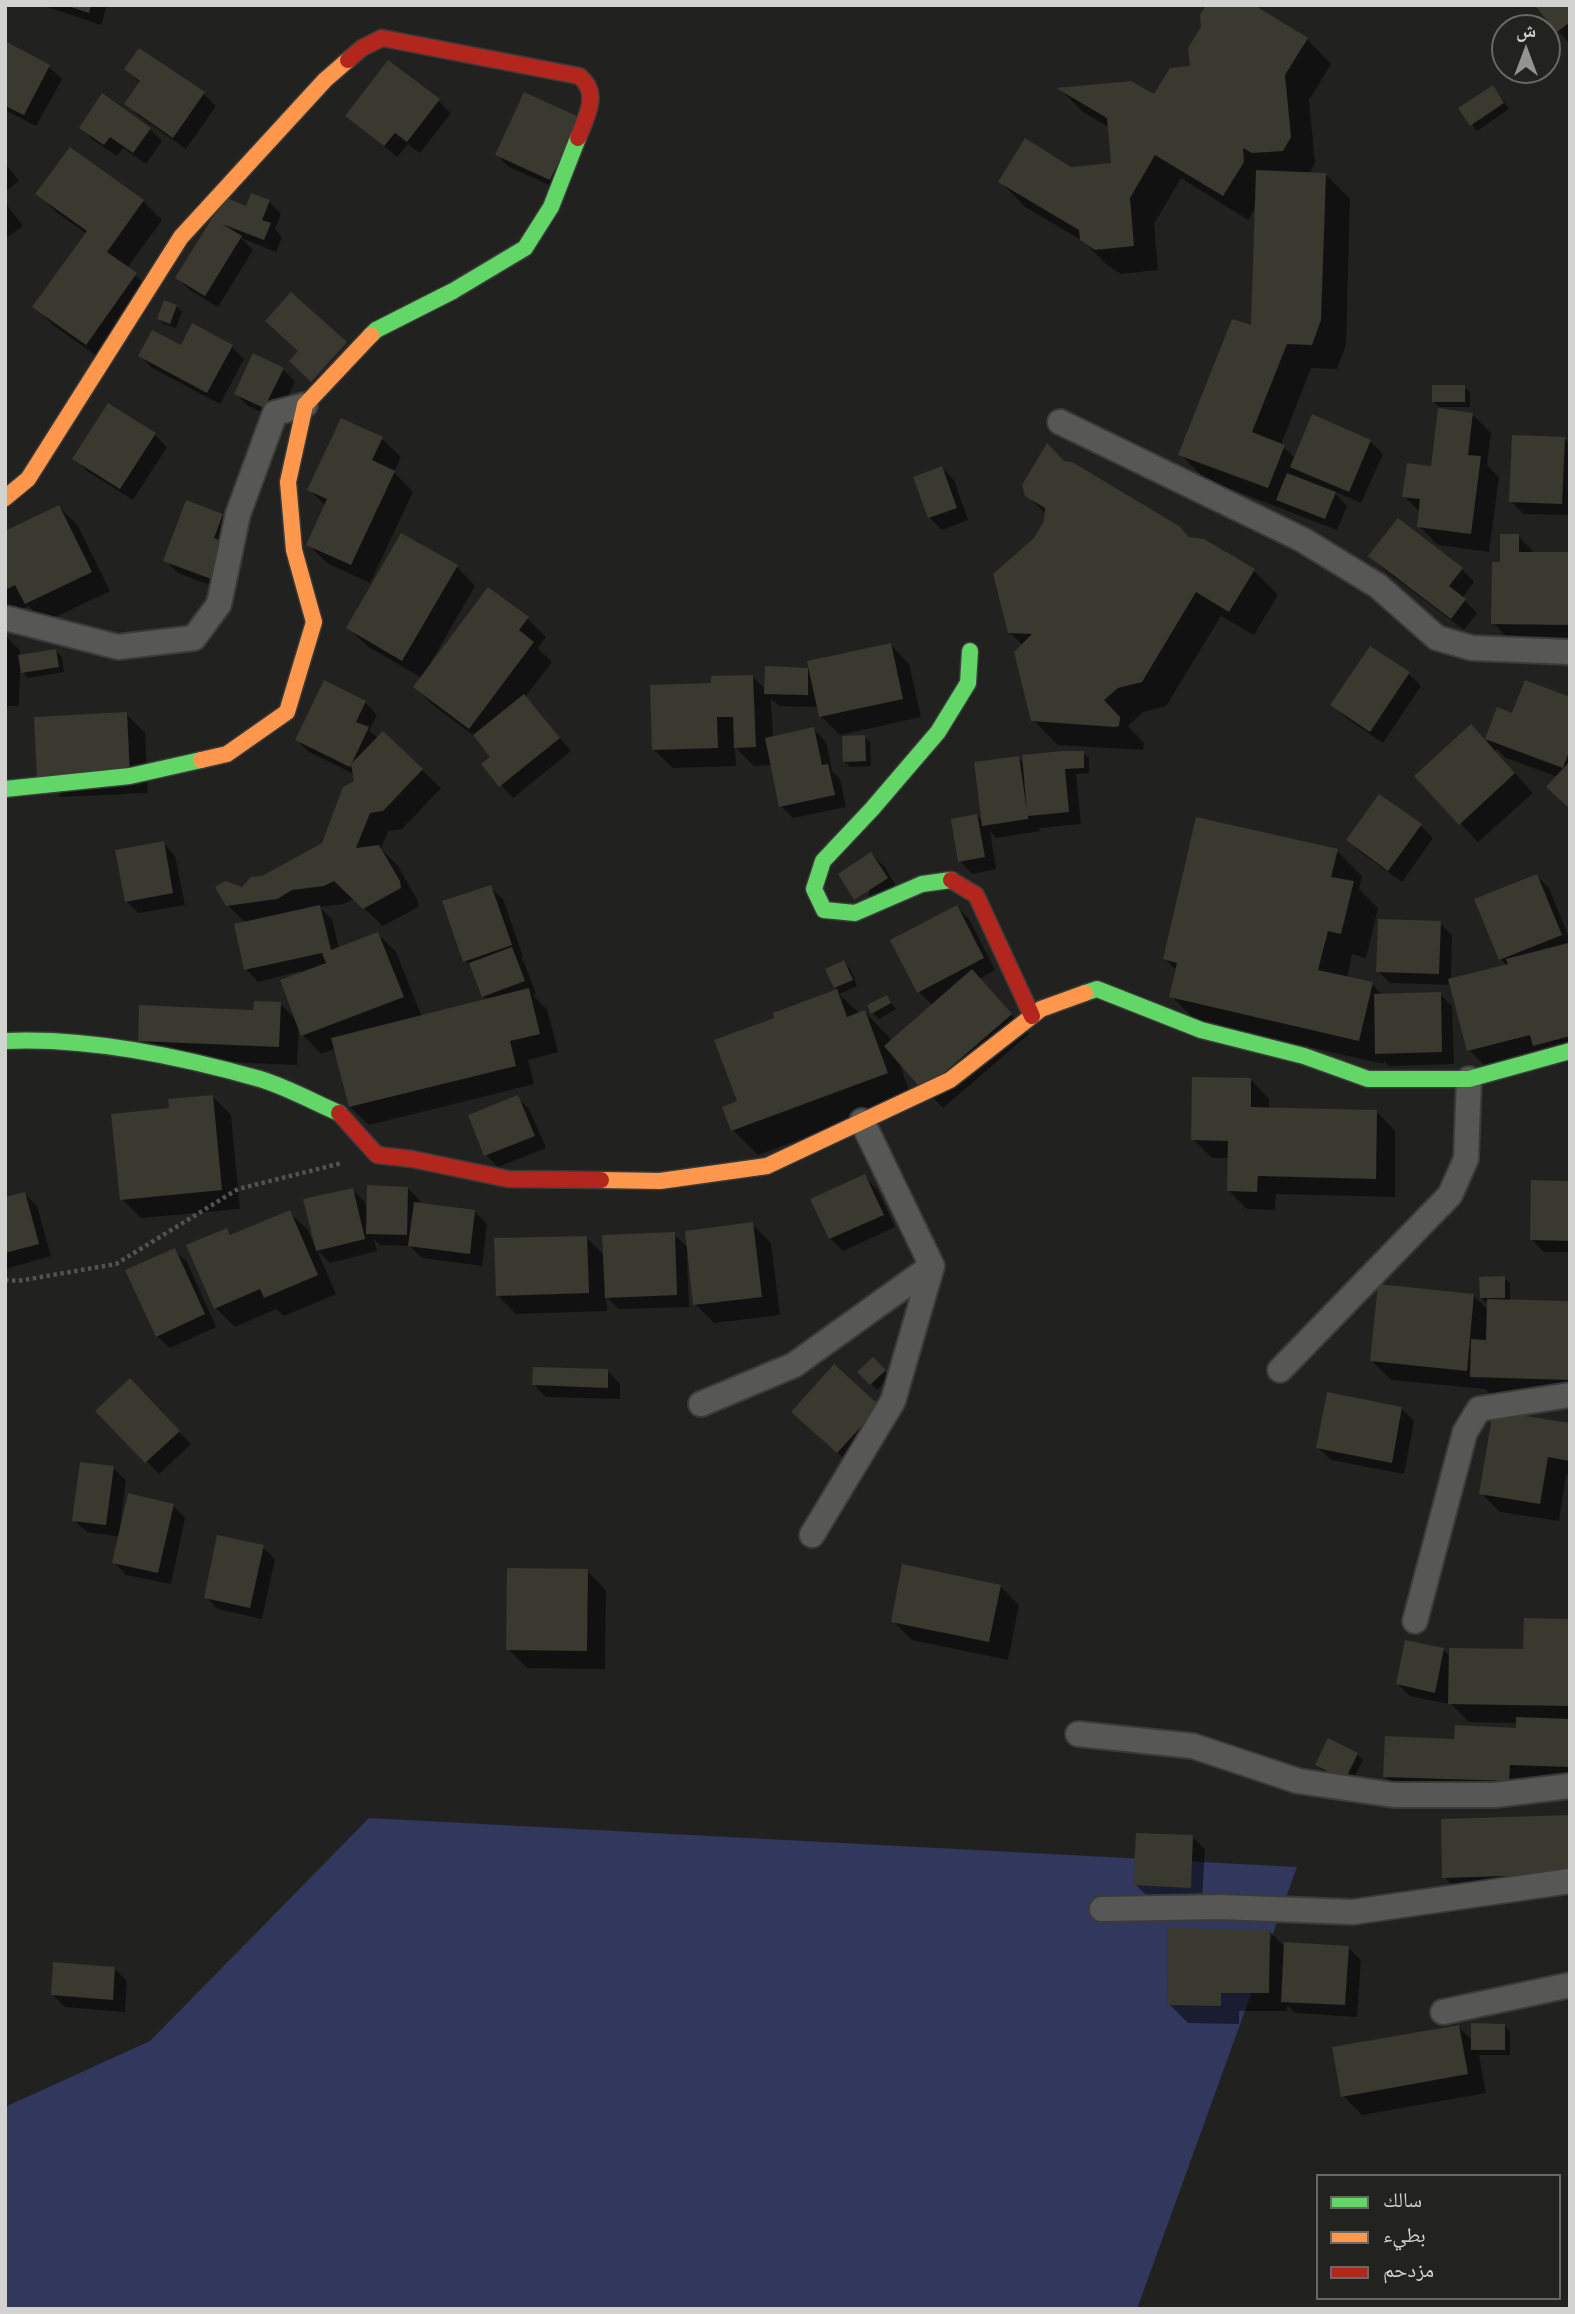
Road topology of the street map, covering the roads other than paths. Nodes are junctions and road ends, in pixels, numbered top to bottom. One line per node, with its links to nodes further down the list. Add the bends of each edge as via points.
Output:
1 (306, 405): 3 (street, via 376,330 525,248 551,207 592,105 586,80 382,38 362,48 325,80 181,237 28,479); 4 (street, via 275,413 238,514 219,604 194,638 118,647); 7 (street, via 288,482 294,551 314,622 287,712 227,754 130,776)
2 (1060, 422): 6 (street, via 1303,540 1378,586 1437,638 1472,648)
3 (5, 498)
4 (5, 618)
5 (970, 651): 8 (street, via 968,683 938,732 823,860 814,889 824,910 855,914 922,884 953,880 976,895)
6 (1570, 652)
7 (5, 789)
8 (1032, 1016): 11 (street, via 1097,989 1201,1030 1304,1056 1368,1079); 12 (street, via 950,1080)
9 (5, 1041): 12 (street, via 47,1039 139,1051 262,1080 340,1113 377,1155 509,1179 660,1181 766,1166)
10 (1570, 1051): 11 (street)
11 (1469, 1079): 14 (street, via 1466,1159 1450,1195)
12 (862, 1121): 13 (street)
13 (932, 1266): 16 (street, via 794,1364); 17 (street, via 892,1401)
14 (1280, 1370)
15 (1570, 1395): 18 (street, via 1479,1409 1465,1432)
16 (701, 1404)
17 (812, 1535)
18 (1415, 1621)
19 (1078, 1734): 20 (street, via 1193,1746 1298,1782 1394,1795 1495,1795)
20 (1570, 1786)
21 (1570, 1881): 22 (street, via 1353,1912)
22 (1102, 1909)
23 (1570, 1985): 24 (street)
24 (1443, 2012)

